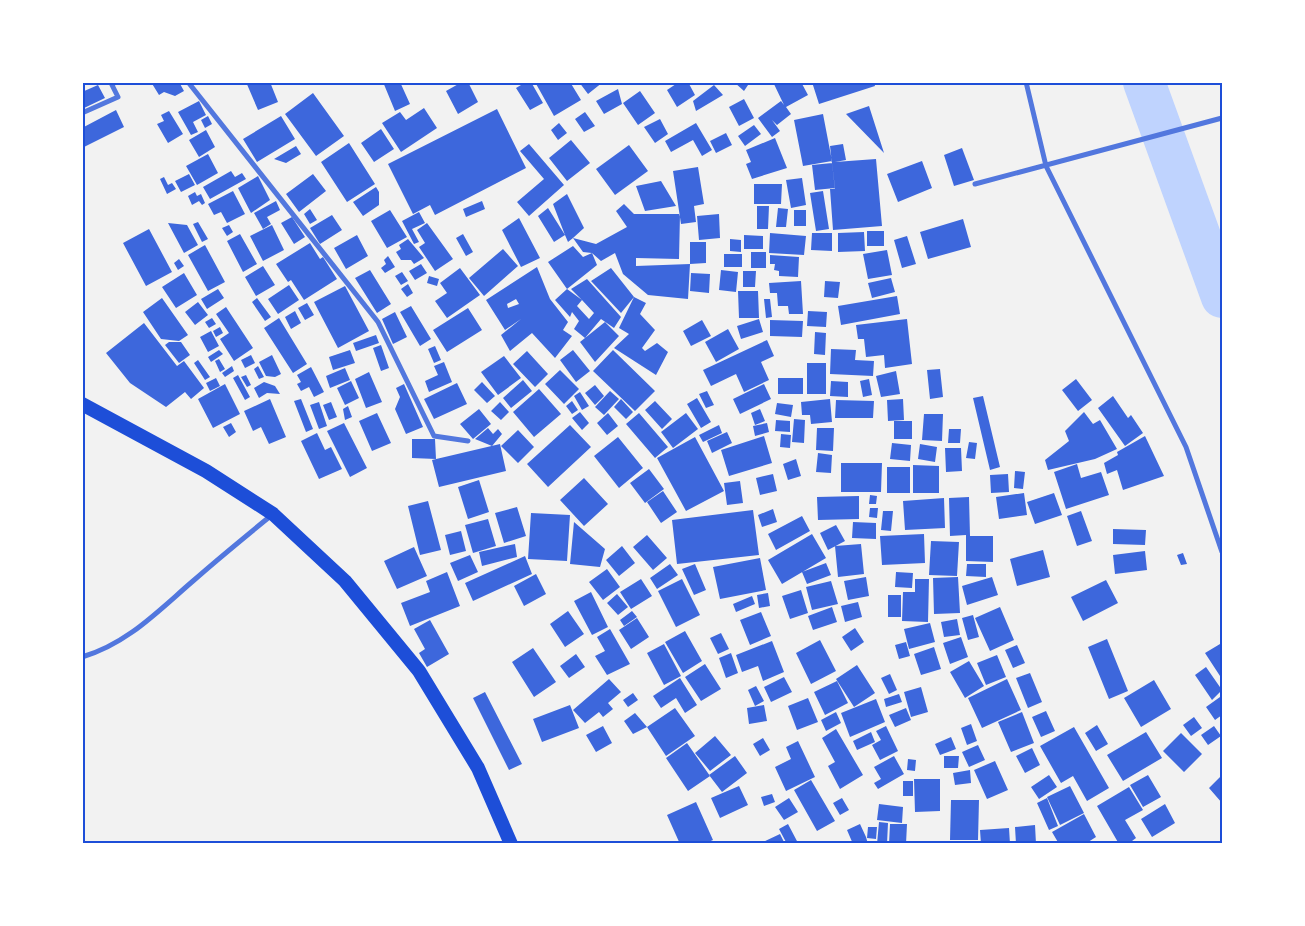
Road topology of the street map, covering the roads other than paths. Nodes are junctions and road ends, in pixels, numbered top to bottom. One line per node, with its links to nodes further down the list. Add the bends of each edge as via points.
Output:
1 (115, 82): 4 (street, via 112,85 118,97)
2 (188, 82): 10 (street, via 378,322 434,436)
3 (1026, 82): 7 (street)
4 (82, 112)
5 (1222, 118): 6 (street); 7 (street)
6 (1222, 124)
7 (1046, 166): 8 (street); 12 (street, via 1186,447)
8 (975, 184)
9 (82, 404): 11 (highway, via 206,471)
10 (468, 441)
11 (273, 514): 13 (street, via 139,629 96,653); 14 (highway, via 345,581 419,671 478,768)
12 (1222, 552)
13 (82, 657)
14 (512, 844)

